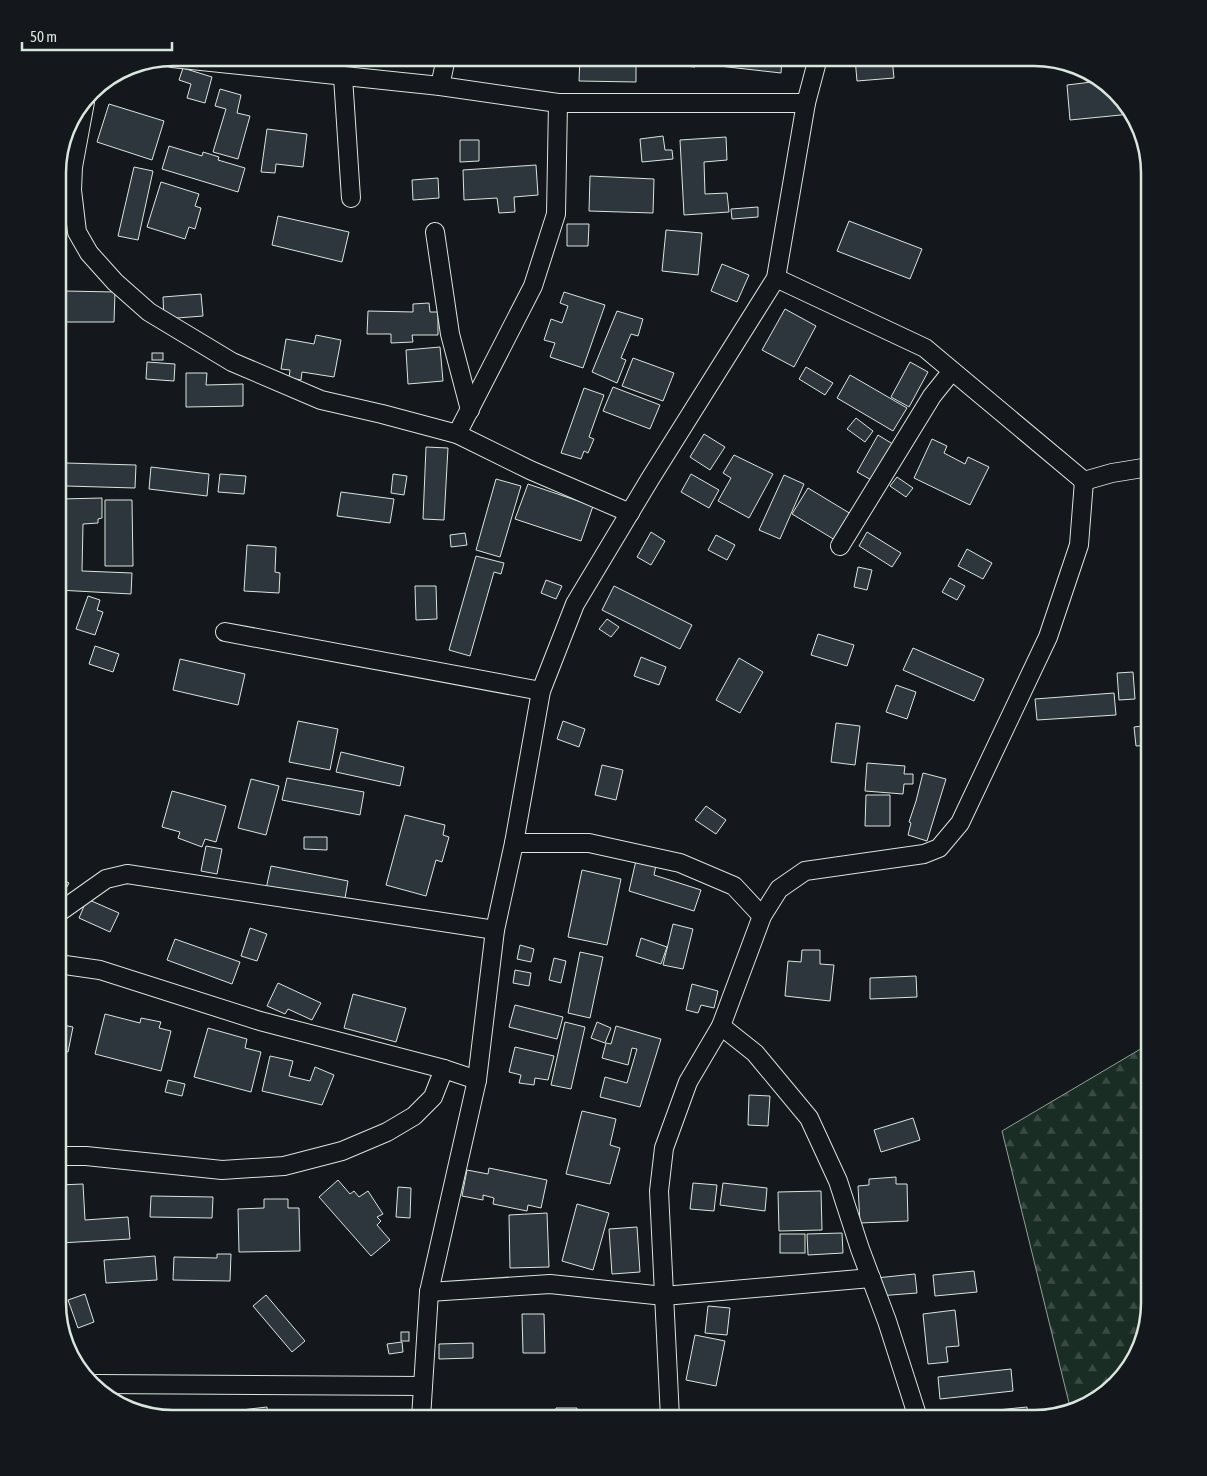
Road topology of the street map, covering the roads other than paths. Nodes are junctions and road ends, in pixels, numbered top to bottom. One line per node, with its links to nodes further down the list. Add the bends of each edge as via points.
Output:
1 (318, 66): 4 (street)
2 (444, 66): 5 (street)
3 (816, 66): 7 (street)
4 (344, 77): 5 (street); 9 (street)
5 (440, 86): 6 (street)
6 (558, 103): 7 (street); 13 (street, via 556,214 533,286)
7 (806, 103): 11 (street)
8 (82, 118): 14 (street, via 73,167 77,232 89,253 115,282 149,312 232,362 321,400)
9 (352, 198)
10 (435, 232): 13 (street, via 450,334)
11 (776, 278): 12 (street, via 926,348); 17 (street)
12 (952, 371): 16 (street); 18 (street, via 932,396)
13 (470, 410): 14 (street)
14 (457, 434): 17 (street, via 530,470)
15 (1141, 468): 16 (street)
16 (1084, 481): 23 (street, via 1079,545 1048,637 960,822 939,848 924,854 805,871 779,888)
17 (630, 512): 20 (street, via 575,604)
18 (840, 546)
19 (224, 632): 20 (street)
20 (541, 691): 21 (street)
21 (514, 843): 23 (street, via 589,843 680,863 734,886); 24 (street)
22 (66, 907): 24 (street, via 106,879 127,874)
23 (762, 916): 26 (street)
24 (495, 930): 28 (street)
25 (66, 965): 27 (street, via 100,970 260,1021)
26 (722, 1026): 30 (street, via 755,1053 809,1118 838,1181); 32 (street, via 688,1082 664,1148 659,1191)
27 (444, 1069): 28 (street); 29 (street, via 433,1097 414,1116 387,1132 342,1151 284,1166 222,1170)
28 (477, 1080): 31 (street)
29 (66, 1156)
30 (871, 1278): 32 (street); 37 (street)
31 (429, 1292): 32 (street, via 550,1284); 34 (street)
32 (664, 1296): 36 (street)
33 (104, 1384): 34 (street)
34 (423, 1386): 35 (street)
35 (422, 1410)
36 (670, 1410)
37 (915, 1410)

